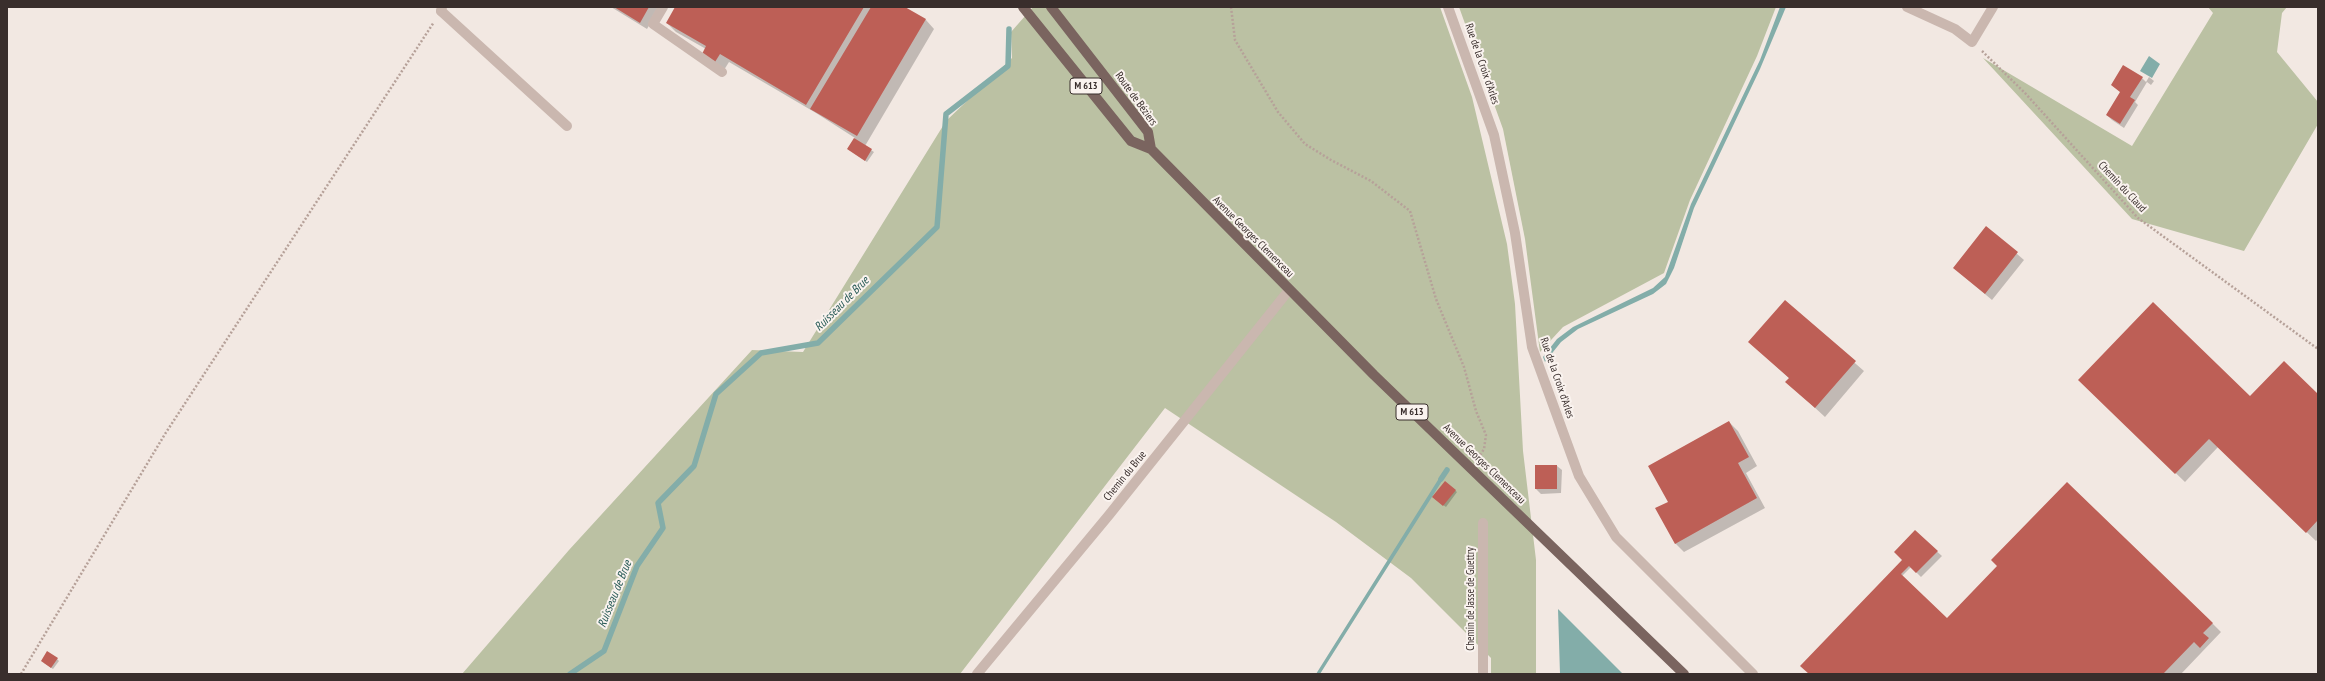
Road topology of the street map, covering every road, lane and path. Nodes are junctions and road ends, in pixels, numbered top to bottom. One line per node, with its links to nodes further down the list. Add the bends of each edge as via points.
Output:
1 (663, 7): 10 (street, via 653,24)
2 (1023, 7): 12 (main road, M 613, via 1131,140)
3 (1051, 7): 12 (main road, Route de Béziers / M 613, via 1148,132)
4 (1231, 7): 15 (path, via 1235,40 1278,112 1305,144 1371,181 1410,211 1436,299 1464,367 1476,411 1486,435 1484,449)
5 (1448, 7): 21 (street, Rue de la Croix d'Arles, via 1494,135 1515,233 1532,347 1579,476 1616,537)
6 (1907, 7): 9 (street, via 1955,29)
7 (1993, 7): 9 (street)
8 (442, 9): 11 (street); 18 (path, via 165,434)
9 (1972, 42): 14 (path, Chemin du Claud, via 2025,93 2138,218)
10 (722, 72)
11 (567, 126)
12 (1150, 149): 13 (main road, Avenue Georges Clemenceau / M 613)
13 (1289, 290): 15 (main road, Avenue Georges Clemenceau / M 613); 19 (street, Chemin du Brue, via 1109,515)
14 (2318, 349)
15 (1472, 469): 17 (main road, Avenue Georges Clemenceau / M 613)
16 (1483, 523): 20 (street, Chemin de Jasse de Guettry)
17 (1682, 672)
18 (21, 674)
19 (977, 674)
20 (1483, 674)
21 (1753, 674)

